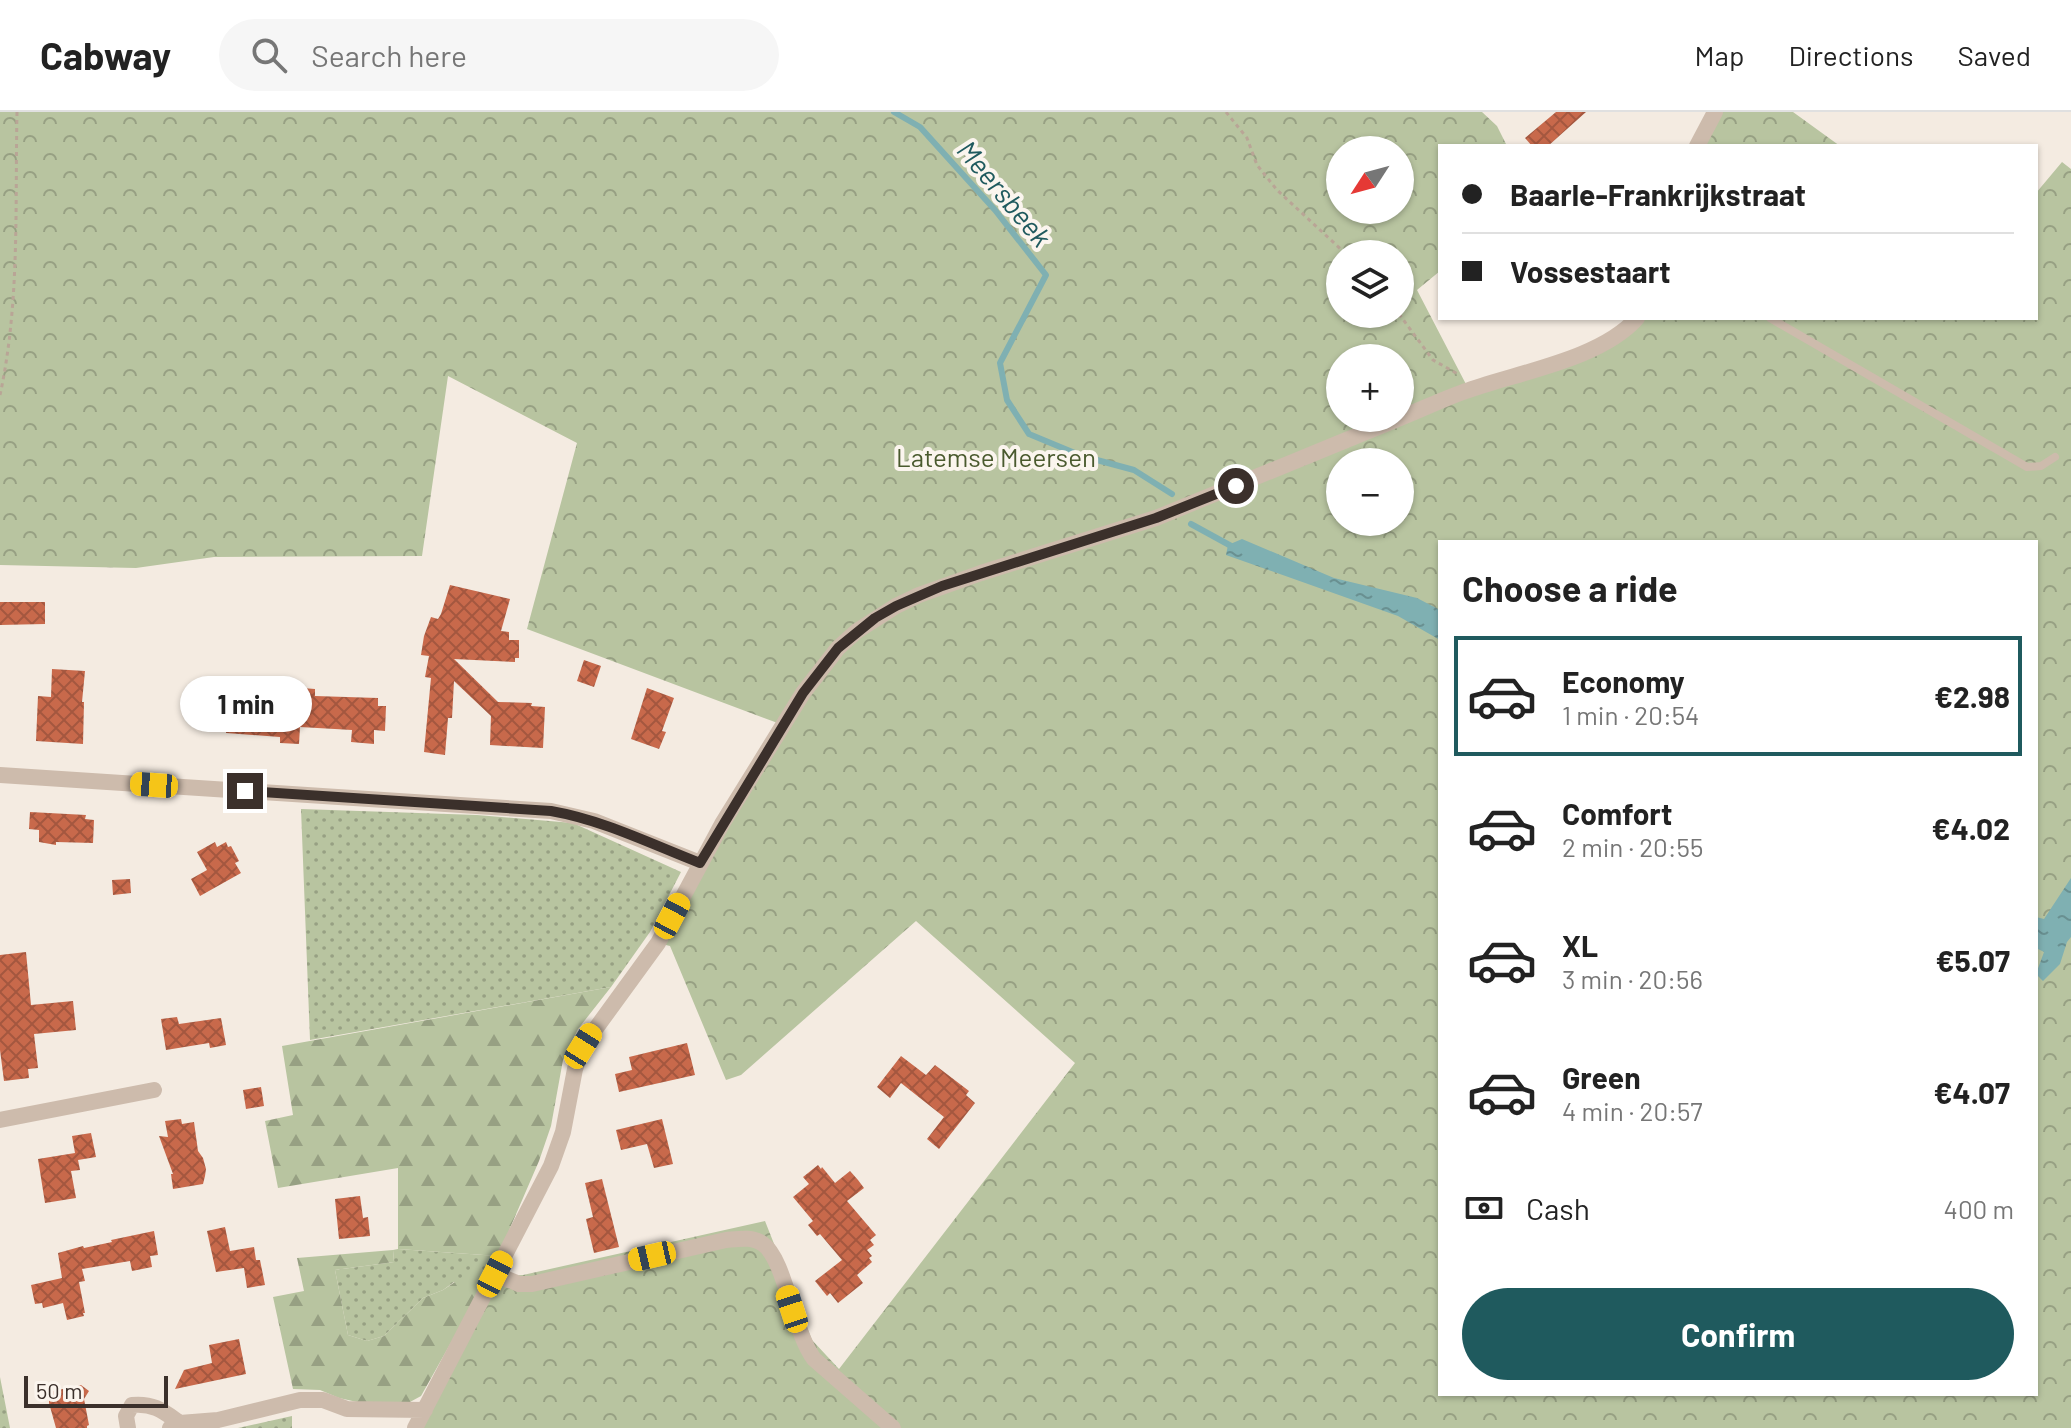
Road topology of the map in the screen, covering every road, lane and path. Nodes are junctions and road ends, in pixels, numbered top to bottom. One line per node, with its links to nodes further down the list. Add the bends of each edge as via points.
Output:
1 (17, 112): 10 (path, via 12,299)
2 (1226, 112): 5 (path, via 1277,190)
3 (1715, 112): 4 (street)
4 (1698, 144)
5 (1331, 240)
6 (1635, 320): 9 (street, via 1567,359)
7 (1773, 320): 13 (lane, via 2027,467)
8 (1409, 328): 9 (path, via 1433,360 1456,373)
9 (1469, 390): 11 (street)
10 (0, 395)
11 (1414, 412)
12 (1366, 432): 15 (street, via 1182,509 942,586 875,618 838,648 803,693)
13 (2055, 457)
14 (0, 775): 15 (street, via 551,811 594,821)
15 (700, 863): 18 (street, via 658,943 583,1046 551,1166)
16 (154, 1090): 17 (street)
17 (0, 1120)
18 (495, 1274): 19 (street); 23 (street, via 532,1284 726,1240 762,1243 776,1260 805,1347)
19 (425, 1410): 20 (street, via 347,1409 323,1400 300,1400); 22 (street)
20 (175, 1426): 21 (street, via 153,1405 142,1404 132,1405 126,1416)
21 (128, 1428)
22 (415, 1428)
23 (893, 1428)

